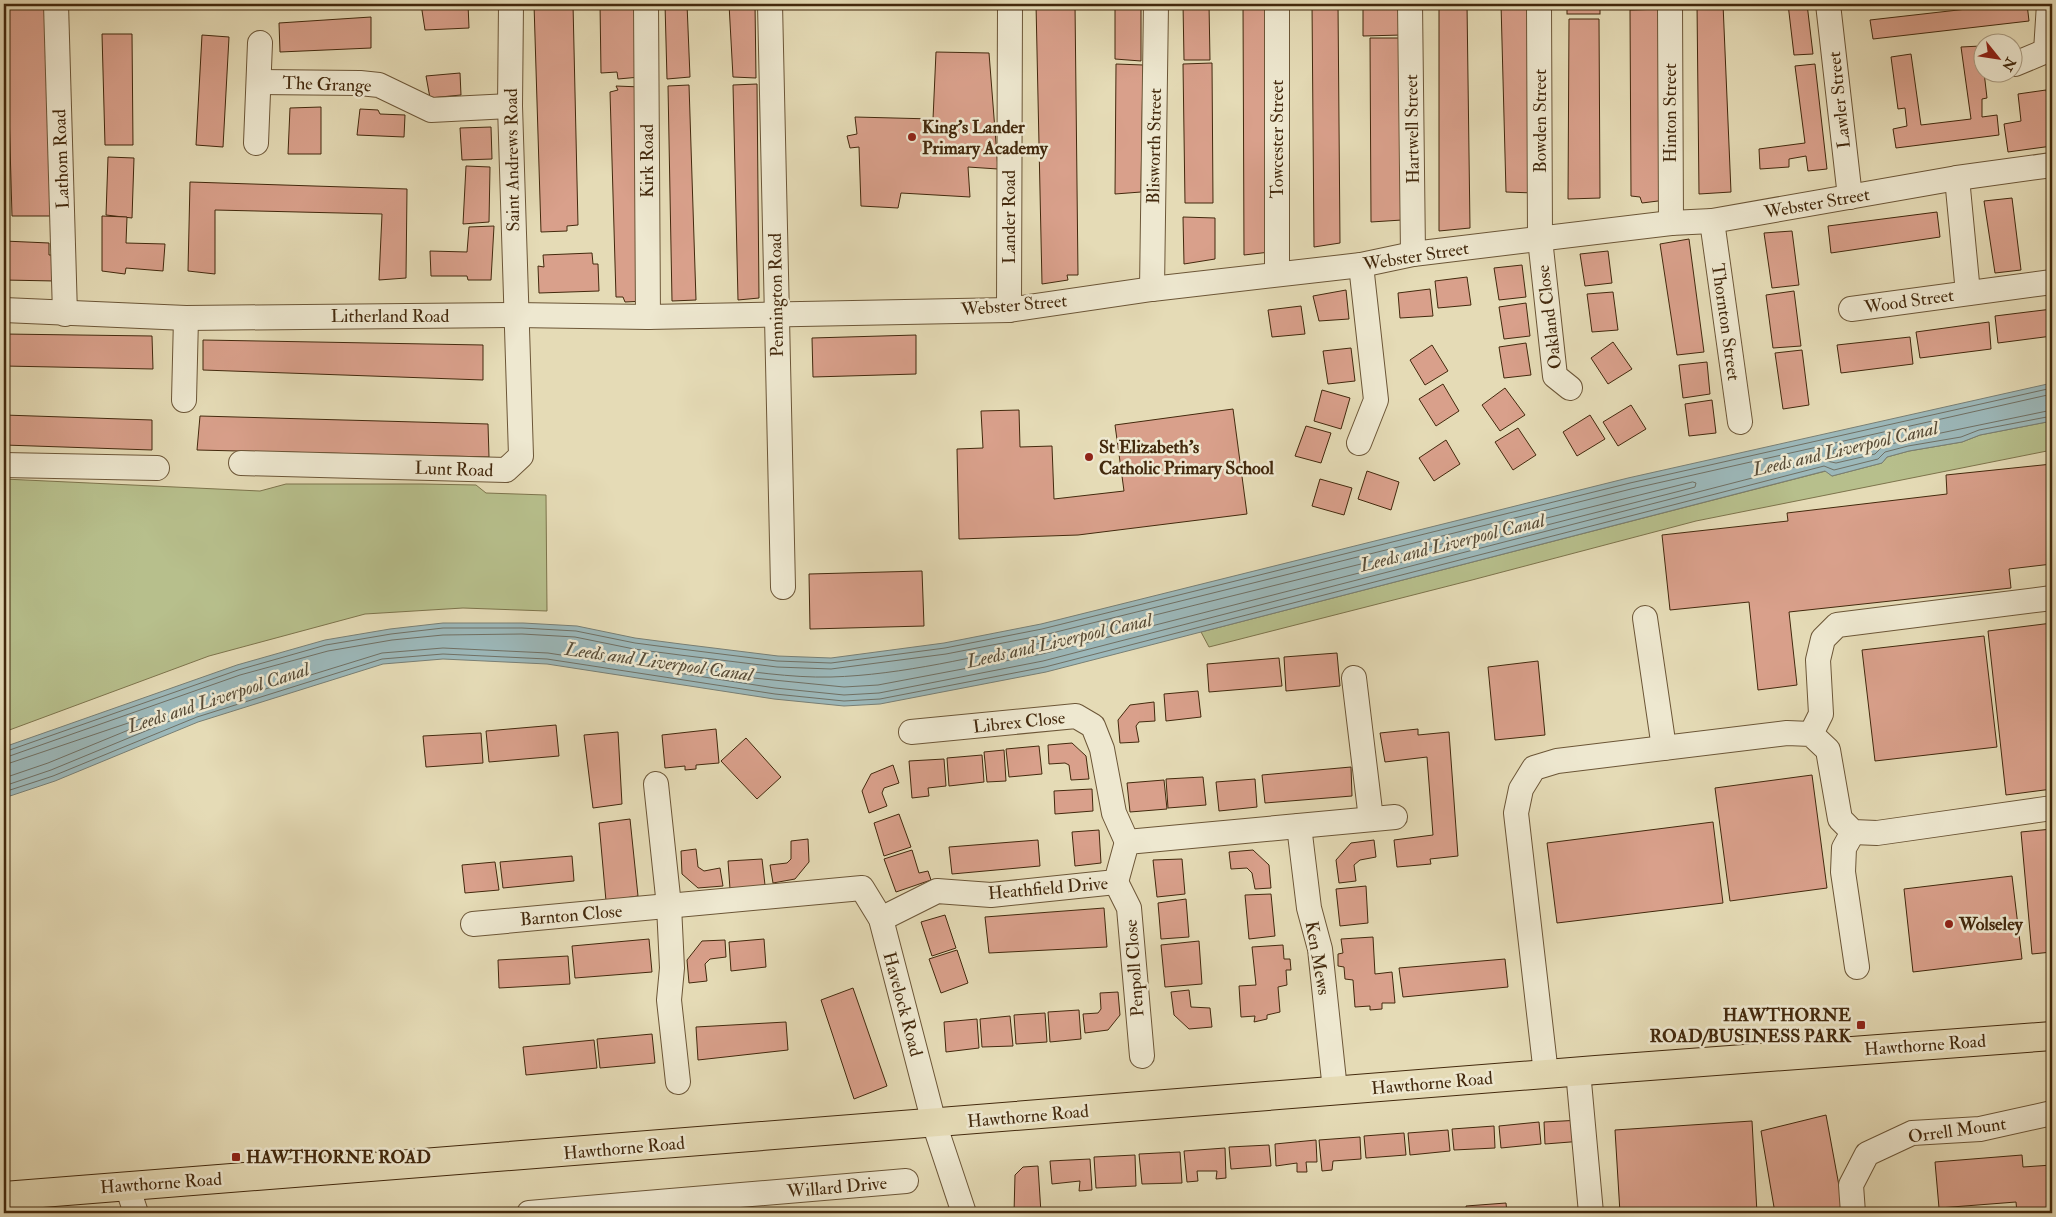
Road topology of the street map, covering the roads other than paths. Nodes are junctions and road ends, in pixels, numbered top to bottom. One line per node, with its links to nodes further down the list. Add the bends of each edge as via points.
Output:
1 (56, 4): 33 (street, Lathom Road)
2 (511, 4): 16 (street, Saint Andrews Road)
3 (646, 4): 37 (street, Kirk Road)
4 (770, 4): 34 (street, Pennington Road)
5 (1010, 4): 32 (street, Lander Road)
6 (1156, 4): 28 (street, Blisworth Street)
7 (1277, 4): 26 (street, Towcester Street)
8 (1410, 4): 24 (street, Hartwell Street)
9 (1539, 4): 23 (street, Bowden Street)
10 (1670, 4): 22 (street, Hinton Street)
11 (1828, 4): 20 (street, Lawler Street)
12 (2049, 4): 14 (street, via 2046,51)
13 (260, 43): 15 (street, The Grange)
14 (2024, 60)
15 (259, 82): 16 (street, The Grange, via 379,85 431,110); 17 (street, The Grange)
16 (510, 106): 35 (street, Saint Andrews Road)
17 (256, 143)
18 (2052, 165): 19 (street, Webster Street)
19 (1957, 178): 20 (street, Webster Street); 29 (street, Wood Street)
20 (1850, 197): 21 (street, Webster Street)
21 (1712, 221): 22 (street, Webster Street); 40 (street, Thornton Street)
22 (1671, 223): 23 (street, Webster Street)
23 (1540, 239): 24 (street, Webster Street); 38 (street, Oakland Close, via 1555,376)
24 (1413, 254): 25 (street, Webster Street)
25 (1361, 264): 26 (street, Webster Street); 41 (street, via 1376,400)
26 (1277, 274): 28 (street, Webster Street)
27 (2052, 282): 29 (street, Wood Street)
28 (1152, 289): 32 (street, Webster Street)
29 (1968, 293): 30 (street, Wood Street)
30 (1851, 309)
31 (4, 310): 33 (street, Litherland Road)
32 (1009, 310): 34 (street, Webster Street)
33 (66, 314): 36 (street, Litherland Road)
34 (776, 314): 37 (street, Litherland Road); 45 (street, Pennington Road)
35 (516, 315): 36 (street, Litherland Road); 37 (street, Litherland Road); 42 (street, Lunt Road, via 520,456 506,470)
36 (186, 318): 39 (street)
37 (648, 318)
38 (1570, 388)
39 (184, 400)
40 (1740, 422)
41 (1359, 443)
42 (241, 463)
43 (4, 465): 44 (street)
44 (157, 468)
45 (783, 587)
46 (2052, 598): 50 (street, via 1837,625 1823,639 1818,660 1821,714)
47 (1645, 618): 51 (street)
48 (1354, 678): 55 (street)
49 (912, 732): 58 (street, Librex Close, via 1076,716 1094,726 1102,749 1114,813)
50 (1812, 734): 51 (street, via 1787,733); 57 (street, via 1828,750 1840,819)
51 (1664, 748): 68 (street, via 1549,763 1534,768 1521,790 1516,813)
52 (656, 784): 61 (street)
53 (2052, 808): 57 (street, via 1877,833)
54 (1395, 817): 55 (street)
55 (1371, 819): 56 (street)
56 (1299, 826): 58 (street); 70 (street, Ken Mews, via 1309,908 1320,949)
57 (1853, 832): 64 (street, via 1844,848 1843,872)
58 (1127, 842): 59 (street, Heathfield Drive)
59 (1116, 882): 62 (street, Heathfield Drive, via 991,895 937,891); 66 (street, Penpoll Close, via 1129,908)
60 (862, 888): 61 (street, Barnton Close); 62 (street, Havelock Road)
61 (669, 906): 63 (street, Barnton Close); 69 (street, via 672,968 669,1000)
62 (880, 918): 72 (street, Havelock Road)
63 (473, 924)
64 (1857, 967)
65 (2052, 1036): 67 (main road, Hawthorne Road)
66 (1142, 1056)
67 (1578, 1071): 68 (main road, Hawthorne Road); 79 (street)
68 (1546, 1074): 70 (main road, Hawthorne Road)
69 (678, 1082)
70 (1335, 1090): 72 (main road, Hawthorne Road)
71 (2052, 1113): 80 (street, Orrell Mount, via 1980,1129 1912,1133 1867,1154 1851,1186)
72 (934, 1123): 74 (main road, Hawthorne Road); 78 (street, Havelock Road)
73 (906, 1181): 77 (street, Willard Drive)
74 (126, 1186): 75 (main road, Hawthorne Road); 76 (street)
75 (4, 1196)
76 (136, 1213)
77 (529, 1213)
78 (964, 1213)
79 (1591, 1213)
80 (1853, 1213)

